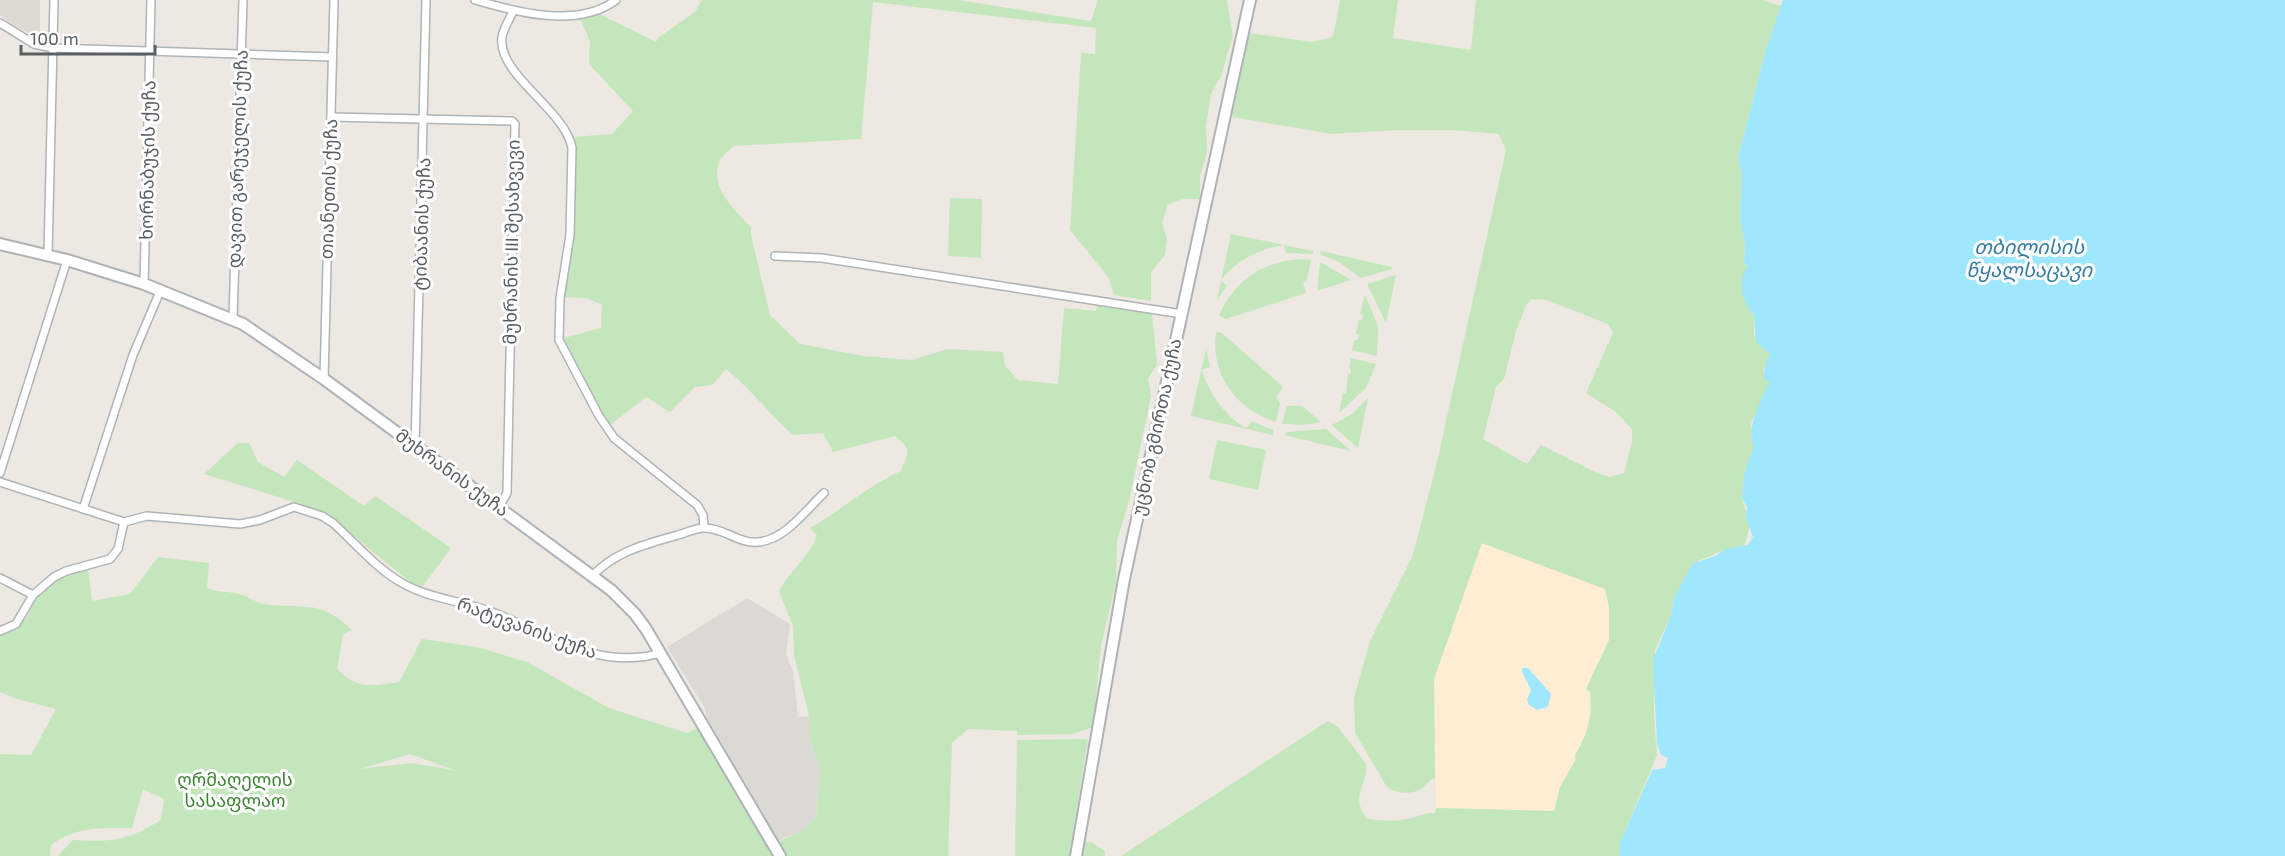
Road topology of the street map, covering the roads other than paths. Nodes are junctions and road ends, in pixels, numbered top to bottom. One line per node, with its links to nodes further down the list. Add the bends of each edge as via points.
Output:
1 (54, 0): 11 (street)
2 (151, 0): 12 (street, ხორნაბუჯის ქუჩა)
3 (243, 0): 13 (street, დავით გარეჯელის ქუჩა)
4 (334, 0): 14 (street, თიანეთის ქუჩა)
5 (426, 0): 16 (street, ტიბაანის ქუჩა)
6 (475, 0): 9 (street)
7 (616, 0): 9 (street, via 597,11 552,16)
8 (1250, 0): 23 (street, უცნობ გმირთა ქუჩა)
9 (513, 11): 33 (street, via 502,35 502,50 554,114 570,137 572,148 570,235 560,298 559,340 598,416 614,438 697,505)
10 (0, 23): 11 (street, via 34,44)
11 (53, 48): 12 (street); 18 (street)
12 (150, 51): 13 (street); 21 (street, ხორნაბუჯის ქუჩა)
13 (242, 53): 14 (street); 24 (street, დავით გარეჯელის ქუჩა)
14 (332, 57): 15 (street, თიანეთის ქუჩა)
15 (330, 117): 16 (street, მუხრანის III შესახვევი); 25 (street, თიანეთის ქუჩა)
16 (425, 119): 26 (street, ტიბაანის ქუჩა); 30 (street, მუხრანის III შესახვევი, via 515,124 507,493)
17 (0, 243): 18 (street, მუხრანის ქუჩა)
18 (48, 255): 20 (street, მუხრანის ქუჩა)
19 (775, 256): 23 (street, via 822,258)
20 (67, 260): 21 (street, მუხრანის ქუჩა); 27 (street)
21 (144, 284): 22 (street, მუხრანის ქუჩა)
22 (161, 290): 24 (street, მუხრანის ქუჩა); 31 (street, via 133,355)
23 (1182, 314): 40 (street, უცნობ გმირთა ქუჩა, via 1115,627)
24 (233, 318): 25 (street, მუხრანის ქუჩა)
25 (324, 379): 26 (street, მუხრანის ქუჩა)
26 (416, 448): 30 (street, მუხრანის ქუჩა)
27 (0, 473)
28 (0, 482): 31 (street, რატევანის ქუჩა)
29 (824, 493): 33 (street, via 787,529 760,542 744,541)
30 (500, 507): 34 (street, მუხრანის ქუჩა)
31 (83, 509): 32 (street, რატევანის ქუჩა)
32 (124, 522): 36 (street, via 118,549 110,560 66,571); 38 (street, რატევანის ქუჩა, via 147,516 240,524 294,507 322,516 399,581 419,593 493,613 580,651 616,659)
33 (704, 527): 34 (street, via 645,543)
34 (592, 576): 38 (street, მუხრანის ქუჩა, via 635,614)
35 (0, 578): 36 (street)
36 (33, 595): 37 (street, via 16,624)
37 (0, 631)
38 (661, 653): 39 (street, მუხრანის ქუჩა)
39 (780, 856)
40 (1076, 856)

